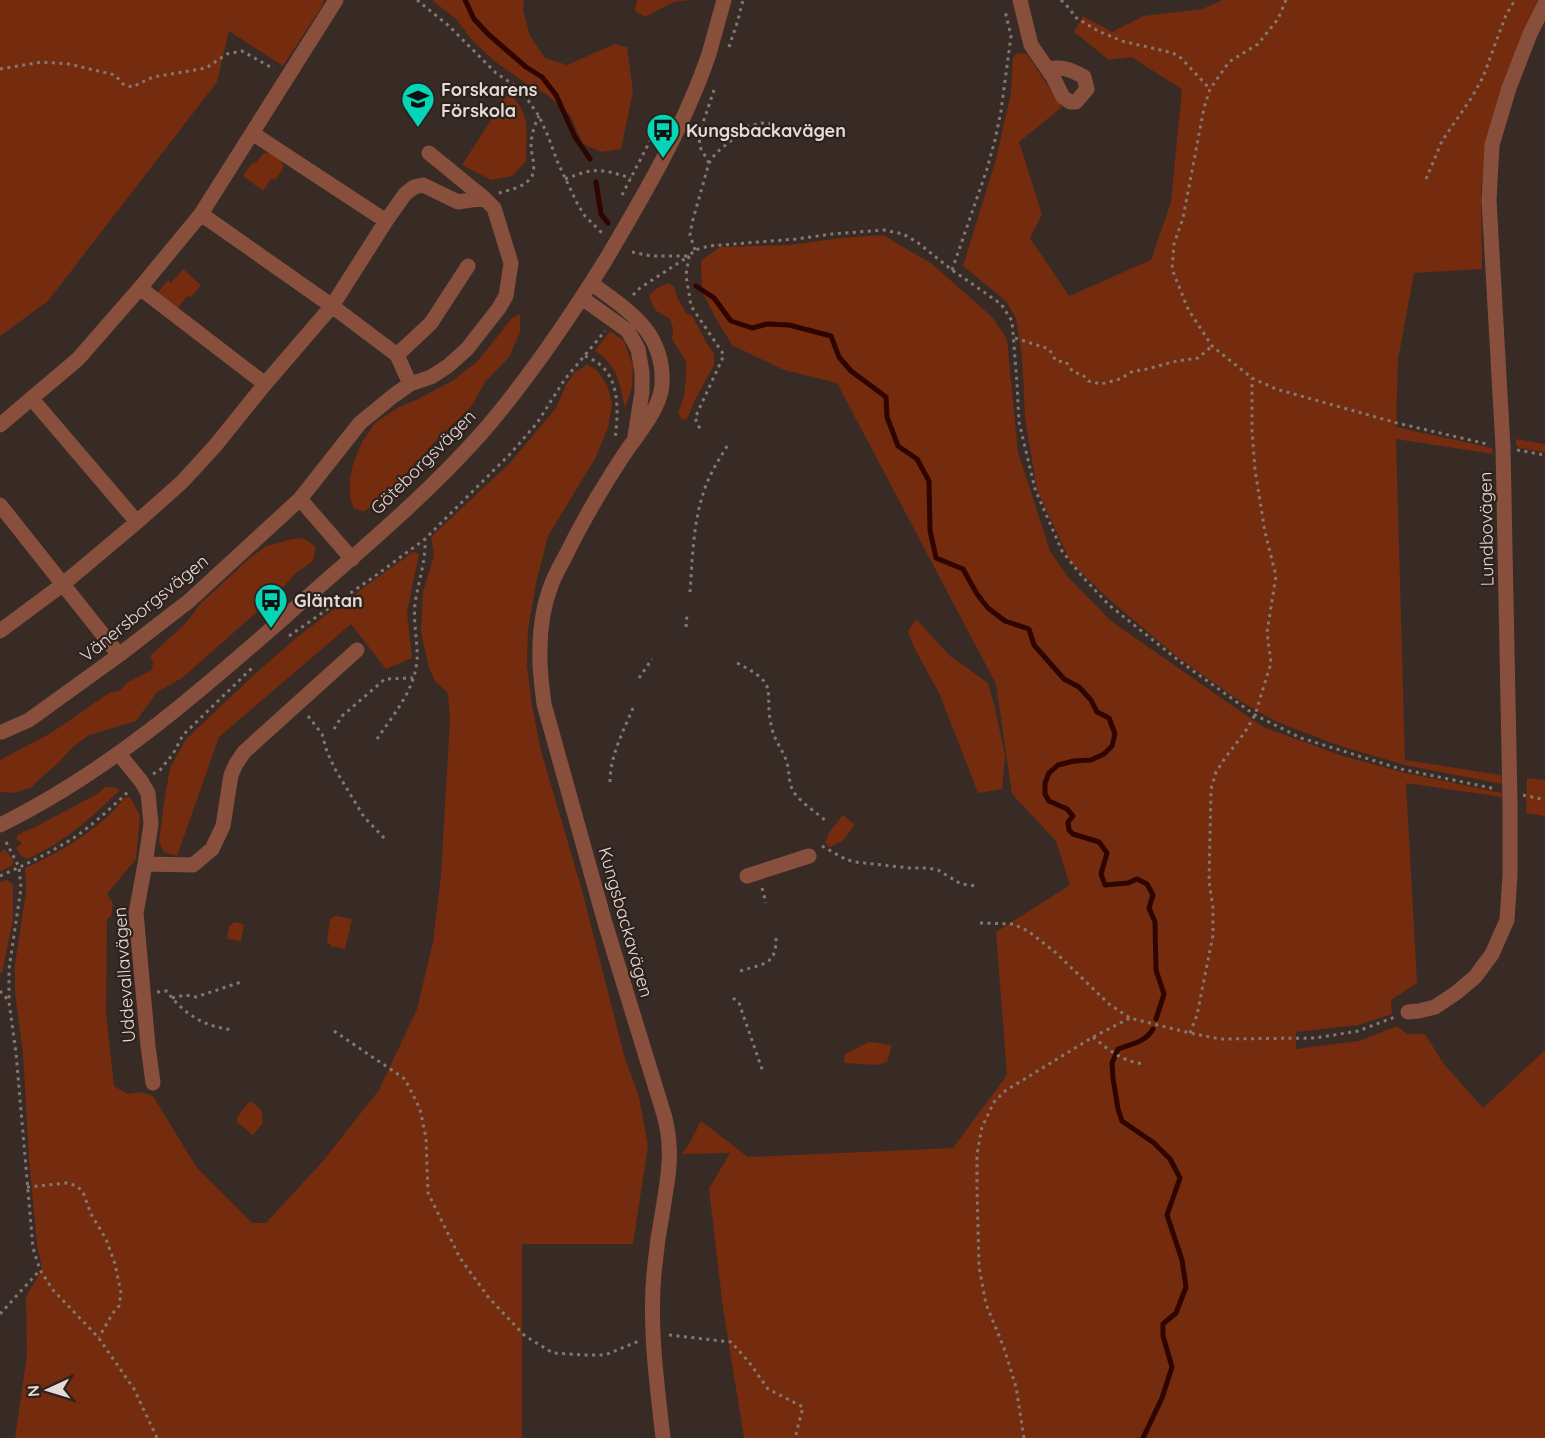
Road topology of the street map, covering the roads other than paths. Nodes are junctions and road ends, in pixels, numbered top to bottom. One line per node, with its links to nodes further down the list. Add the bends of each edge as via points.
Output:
1 (336, 0): 6 (street)
2 (724, 0): 12 (street, Göteborgsvägen, via 708,56 683,117 628,223)
3 (1020, 0): 5 (street, via 1032,45)
4 (1545, 4): 36 (street, Lundbovägen, via 1509,88 1492,145 1489,200 1503,447 1510,792 1507,920 1492,954 1475,977 1435,1007)
5 (1048, 69)
6 (252, 133): 9 (street); 10 (street)
7 (429, 153): 8 (street)
8 (484, 198): 10 (street, via 458,202 423,184 405,194); 18 (street, Vänersborgsvägen, via 494,208 511,263 506,296 467,349 431,377)
9 (201, 214): 13 (street); 15 (street)
10 (386, 221): 15 (street)
11 (468, 266): 16 (street, via 431,323)
12 (591, 283): 14 (street, Göteborgsvägen); 21 (street, Kungsbackavägen, via 638,319 653,338 661,365 662,387 654,412)
13 (140, 288): 17 (street); 19 (street, via 78,359)
14 (582, 298): 21 (street, Kungsbackavägen, via 628,331 638,349 642,392); 25 (street, Göteborgsvägen, via 512,398 449,467)
15 (332, 306): 16 (street); 17 (street)
16 (397, 355): 18 (street)
17 (265, 384): 24 (street, via 182,482)
18 (410, 384): 22 (street, Vänersborgsvägen, via 360,423)
19 (32, 399): 20 (street); 24 (street)
20 (0, 425)
21 (634, 439): 38 (street, Kungsbackavägen, via 581,524 551,584 543,621 540,672 544,704 668,1132 669,1172 654,1275 654,1338)
22 (300, 499): 25 (street); 29 (street, Vänersborgsvägen, via 189,601)
23 (0, 505): 26 (street)
24 (137, 522): 26 (street)
25 (352, 559): 31 (street, Göteborgsvägen)
26 (62, 585): 27 (street); 29 (street)
27 (0, 631)
28 (357, 650): 34 (street, via 244,752 231,775 223,826 212,849 193,865)
29 (119, 655): 30 (street, Vänersborgsvägen, via 29,720)
30 (2, 732)
31 (119, 754): 32 (street, Göteborgsvägen, via 37,807); 34 (street, Uddevallavägen, via 148,793 151,824)
32 (0, 825)
33 (812, 849): 35 (street)
34 (145, 864): 37 (street, Uddevallavägen, via 136,913)
35 (753, 878)
36 (1408, 1012)
37 (153, 1083)
38 (663, 1438)

